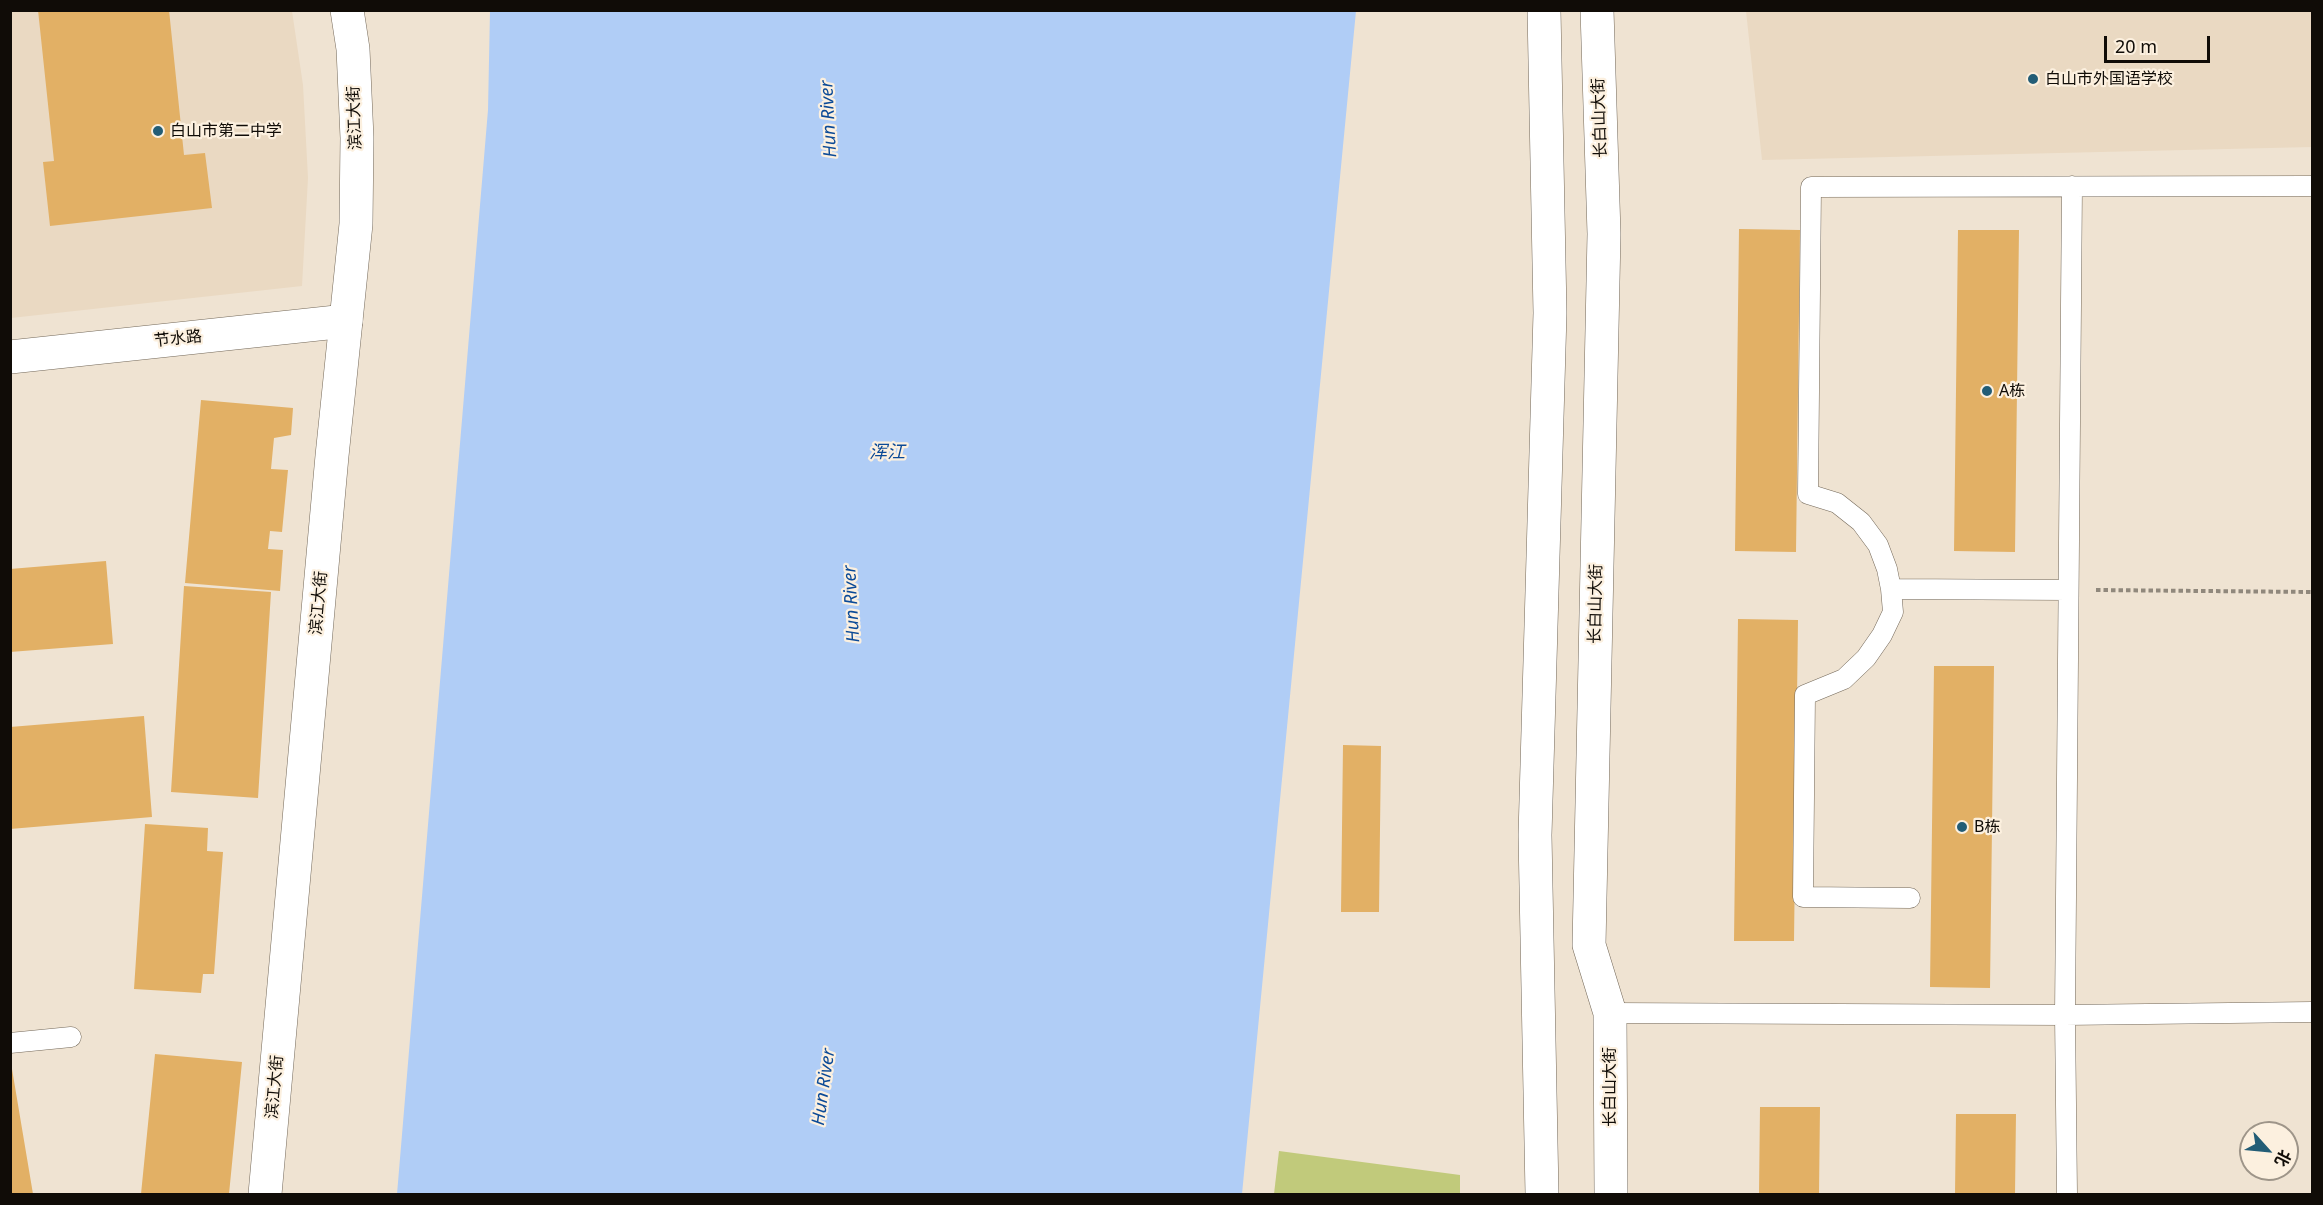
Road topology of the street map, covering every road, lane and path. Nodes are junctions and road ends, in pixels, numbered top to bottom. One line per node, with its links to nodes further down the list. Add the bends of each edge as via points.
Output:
1 (347, 10): 6 (main road, 滨江大街, via 357,138 356,224)
2 (1544, 10): 18 (main road, via 1550,313 1535,835)
3 (1597, 10): 13 (main road, 长白山大街, via 1604,234 1589,945)
4 (2072, 186): 5 (lane); 8 (lane, via 1811,187 1808,494 1837,503 1861,522 1878,545); 9 (lane)
5 (2313, 186)
6 (346, 321): 7 (main road, 节水路); 17 (main road, 滨江大街)
7 (10, 357)
8 (1891, 589): 9 (lane); 11 (lane, via 1893,612 1866,658 1844,679 1805,695 1803,897)
9 (2068, 590): 10 (path); 14 (lane)
10 (2313, 592)
11 (1910, 898)
12 (2313, 1012): 14 (lane)
13 (1610, 1013): 14 (lane); 19 (main road, 长白山大街)
14 (2065, 1015): 20 (lane)
15 (71, 1037): 16 (lane)
16 (10, 1043)
17 (265, 1194)
18 (1542, 1194)
19 (1611, 1194)
20 (2067, 1194)

